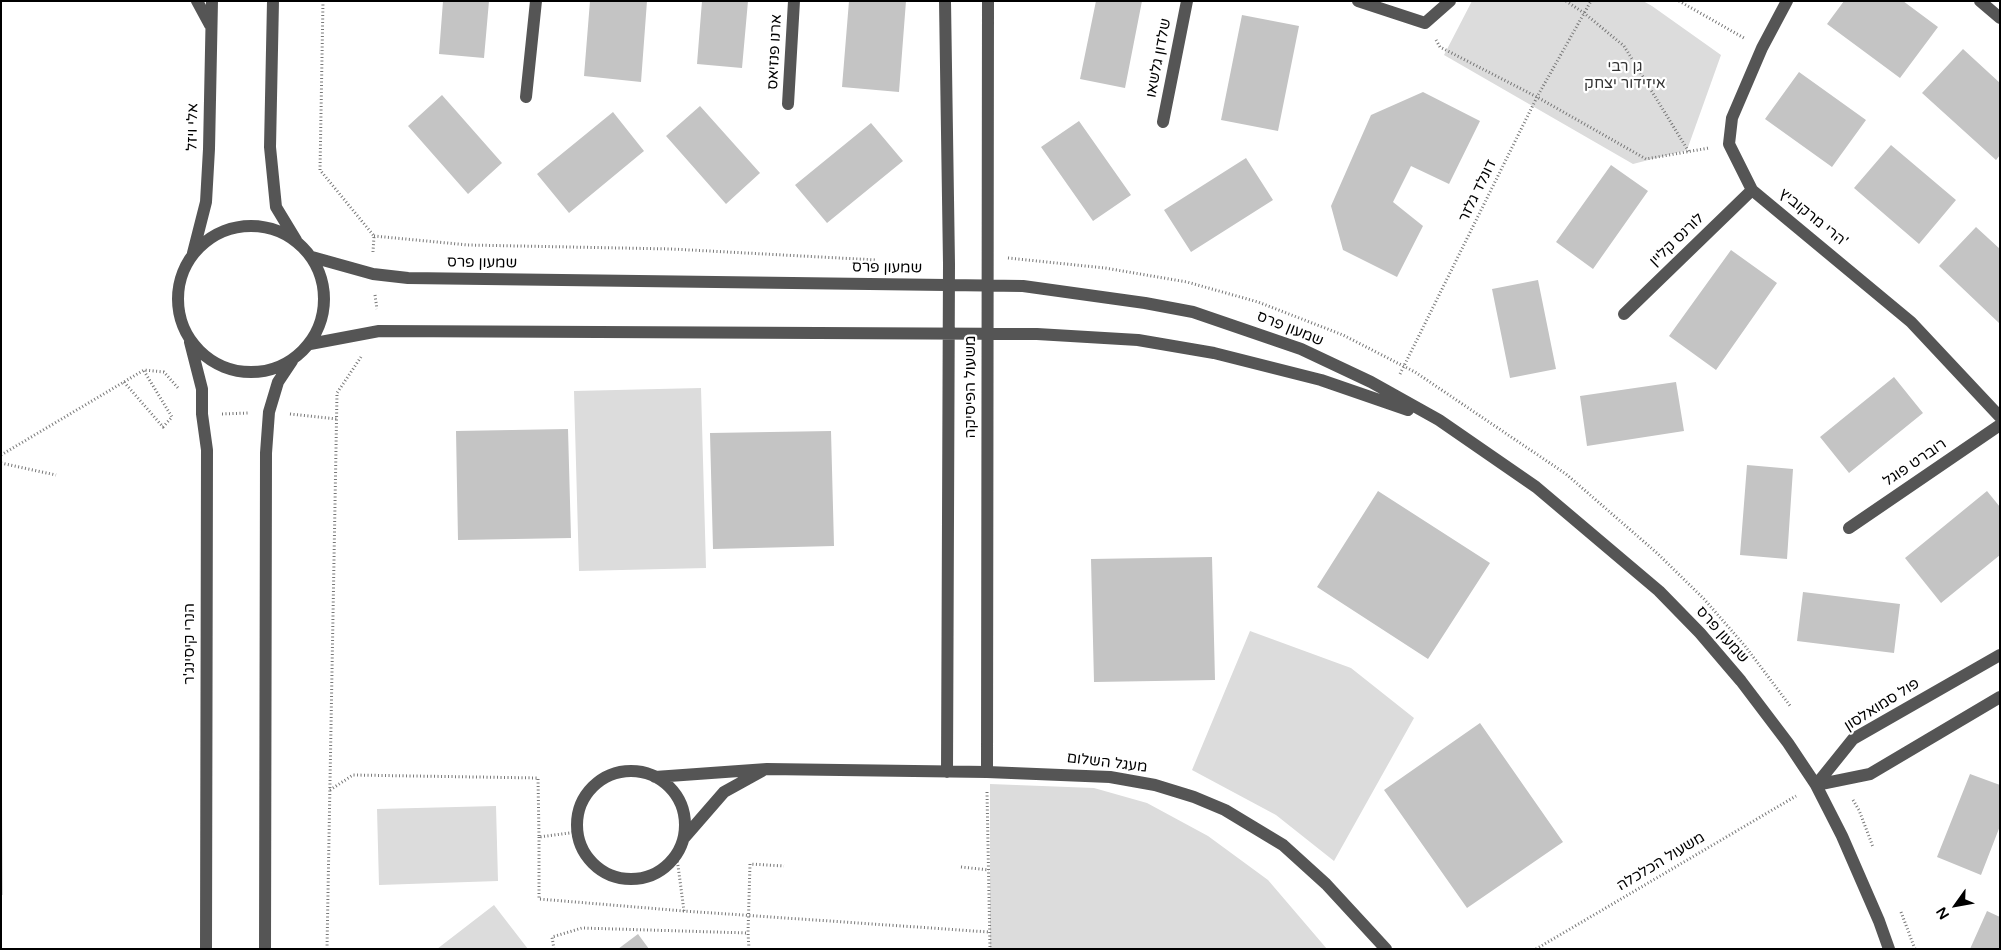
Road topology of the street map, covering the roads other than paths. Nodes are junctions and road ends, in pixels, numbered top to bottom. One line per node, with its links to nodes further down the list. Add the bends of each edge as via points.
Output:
1 (197, 1): 14 (street)
2 (212, 1): 14 (street, אלי ויזל)
3 (272, 1): 19 (street, via 270,147 276,207)
4 (536, 1): 15 (street)
5 (794, 1): 16 (street, ארנו פנזיאס)
6 (945, 1): 22 (street, משעול הפיסיקה)
7 (988, 1): 23 (street, משעול הפיסיקה)
8 (1187, 1): 17 (street, שלדון גלשאו)
9 (1358, 1): 10 (street, via 1425,24)
10 (1450, 1)
11 (1787, 1): 18 (street, הרי מרקוביץ', via 1762,48 1732,118 1729,144)
12 (1980, 1): 13 (street)
13 (2000, 18)
14 (211, 27): 20 (street, אלי ויזל, via 206,202)
15 (526, 97)
16 (788, 104)
17 (1163, 122)
18 (1752, 190): 24 (street, לורנס קליין); 30 (street, הרי מרקוביץ', via 1911,322)
19 (298, 244): 20 (street, via 273,228 254,225 218,233); 21 (street)
20 (193, 252): 27 (street, via 181,275 177,302 179,317)
21 (312, 257): 22 (street, שמעון פרס, via 373,274 408,278); 28 (street, via 321,276 325,304 319,328)
22 (949, 285): 23 (street, שמעון פרס); 25 (street, משעול הפיסיקה)
23 (988, 286): 26 (street, משעול הפיסיקה); 31 (street, שמעון פרס, via 1023,286 1192,312 1301,349)
24 (1624, 314)
25 (948, 332): 26 (street, שמעון פרס); 28 (street, שמעון פרס, via 379,331); 37 (street, משעול הפיסיקה)
26 (988, 332): 31 (street, שמעון פרס, via 1138,340 1214,353 1321,380); 38 (street, משעול הפיסיקה)
27 (190, 342): 29 (street, via 210,361 250,374 276,369); 42 (street, הנרי קיסינג'ר, via 202,389 207,450)
28 (310, 344): 29 (street)
29 (292, 361): 43 (street, via 278,382 270,412 266,453)
30 (2000, 417)
31 (1439, 420): 40 (street, שמעון פרס, via 1536,487 1659,591 1741,681)
32 (2000, 425): 33 (street, רוברט פוגל)
33 (1849, 528)
34 (2000, 654): 40 (street, פול סמואלסון, via 1853,739)
35 (2000, 697): 40 (street, via 1870,774)
36 (767, 769): 37 (street, מעגל השלום); 39 (street, מעגל השלום); 41 (street, מעגל השלום, via 724,792)
37 (947, 772): 38 (street, מעגל השלום)
38 (987, 772): 44 (street, מעגל השלום, via 1110,776 1155,785 1225,810 1283,845 1326,884)
39 (655, 776): 41 (street, via 680,801 685,819); 41 (street, via 637,771 618,772 601,780 585,796 577,813 582,851 597,868 613,877 632,880 650,877 664,869 677,856)
40 (1816, 785): 45 (street, שמעון פרס, via 1842,836)
41 (684, 838)
42 (206, 949)
43 (265, 949)
44 (1386, 949)
45 (1889, 949)

